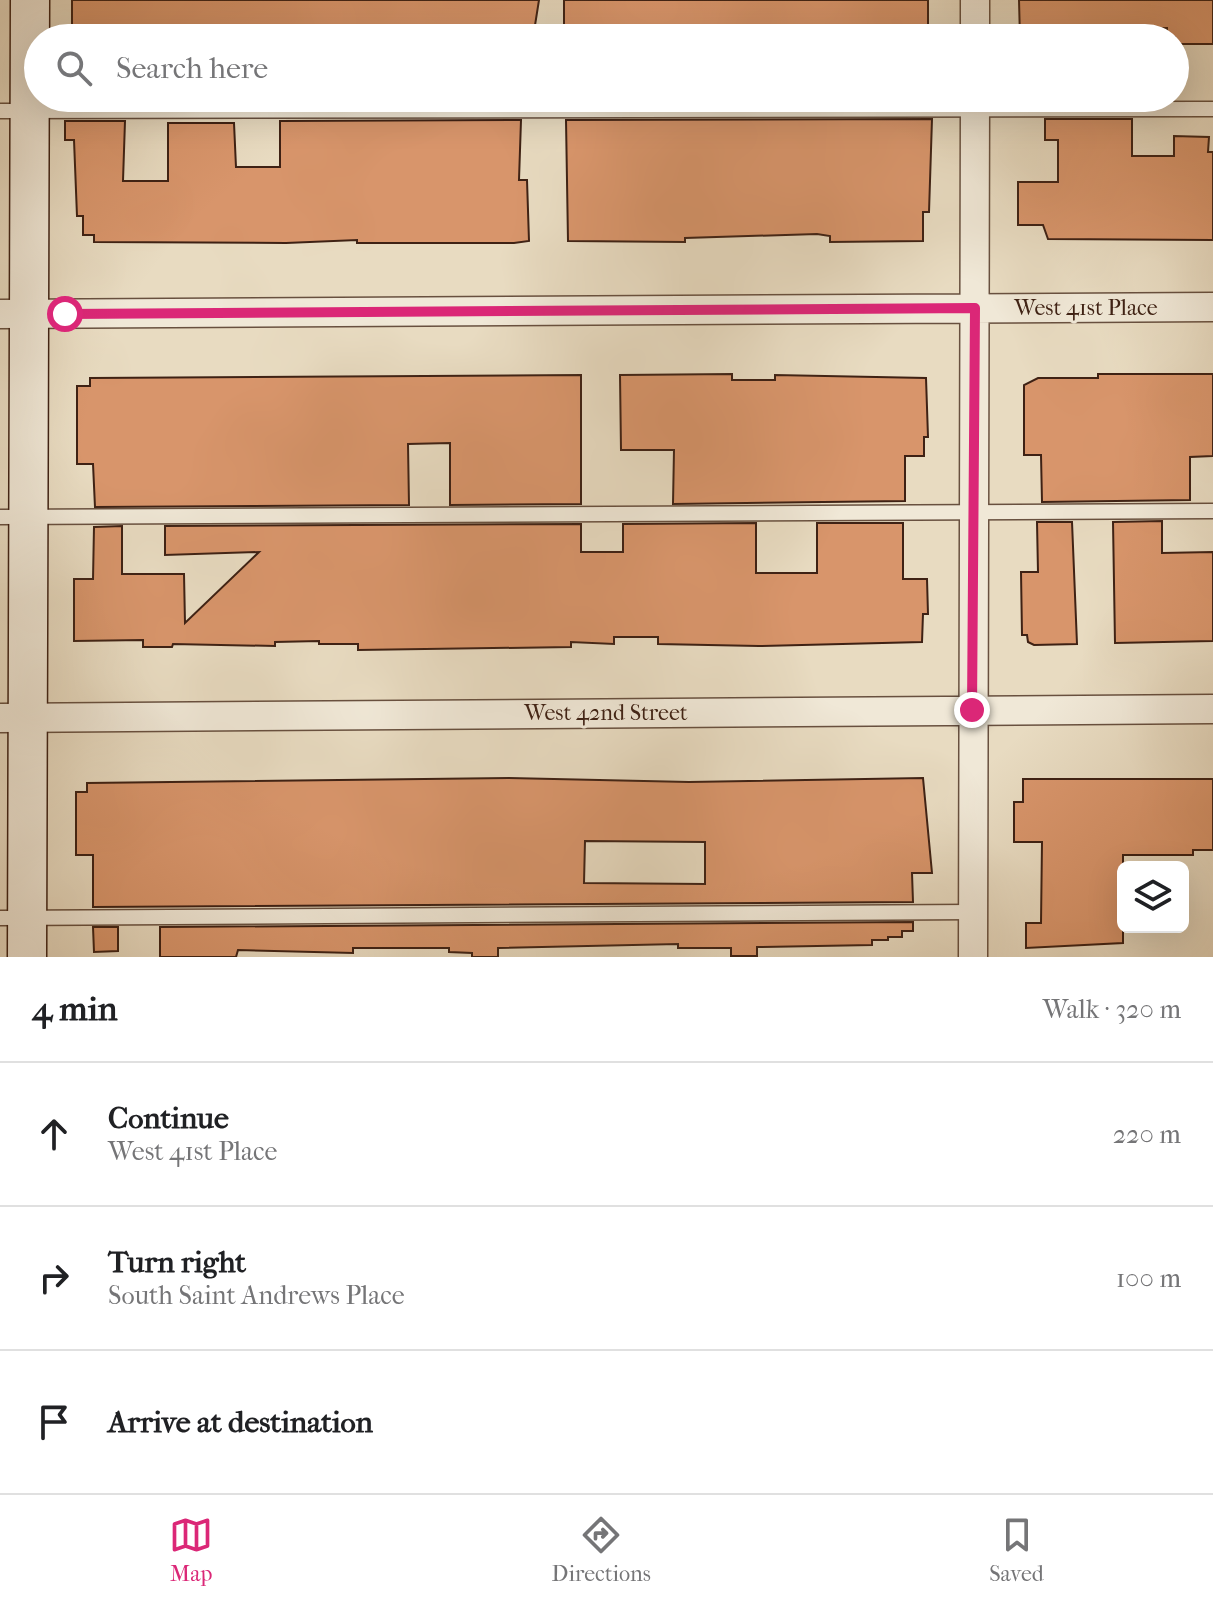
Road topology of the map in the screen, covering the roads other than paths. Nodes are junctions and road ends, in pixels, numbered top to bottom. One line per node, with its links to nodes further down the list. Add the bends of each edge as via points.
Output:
1 (30, 0): 3 (street)
2 (975, 0): 4 (street)
3 (27, 24)
4 (975, 24)
5 (24, 44): 8 (street)
6 (1189, 108): 7 (lane)
7 (1213, 109)
8 (15, 111): 12 (street)
9 (975, 112): 11 (street)
10 (1213, 307): 11 (street, West 41st Place)
11 (975, 308): 12 (street, West 41st Place); 13 (street)
12 (15, 314): 15 (street)
13 (974, 511): 14 (lane); 15 (lane); 17 (street)
14 (1213, 511)
15 (14, 517): 18 (street)
16 (1213, 709): 17 (street, West 42nd Street)
17 (972, 710): 18 (street, West 42nd Street); 19 (street)
18 (14, 718): 20 (street)
19 (973, 912): 20 (lane); 22 (street)
20 (14, 918): 21 (street)
21 (27, 957)
22 (973, 957)

